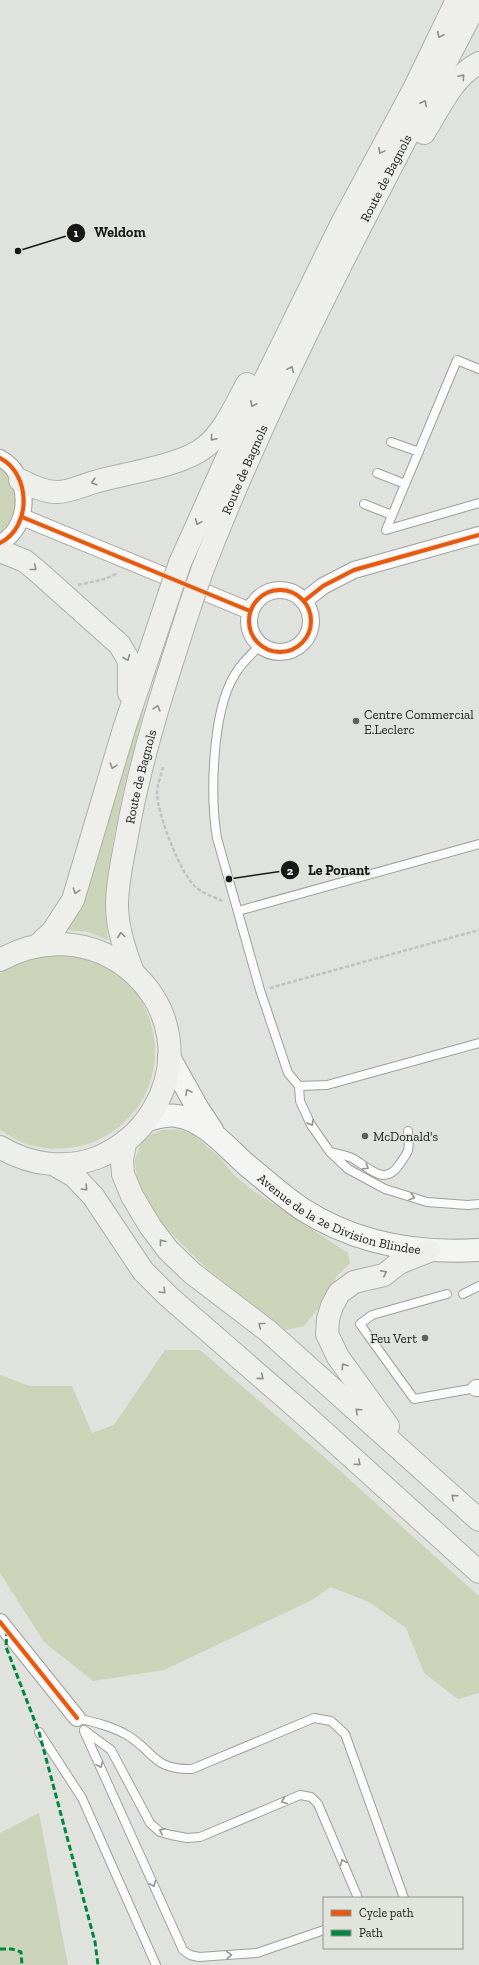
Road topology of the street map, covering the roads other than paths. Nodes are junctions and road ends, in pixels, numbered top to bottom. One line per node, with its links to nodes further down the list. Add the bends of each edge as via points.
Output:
1 (457, 0): 4 (main road, Route de Bagnols, one-way to 4, via 414,89)
2 (478, 0): 5 (main road, Route de Bagnols, one-way to 2)
3 (479, 62): 5 (main road, one-way to 3, via 451,89 470,67)
4 (341, 225): 11 (main road, one-way to 11, via 269,344 228,419 205,448 194,455 161,466 67,491 40,489); 23 (main road, Route de Bagnols, one-way to 23, bridge, via 232,448 180,563)
5 (348, 250): 28 (main road, Route de Bagnols, one-way to 5, bridge, via 122,942 117,905 135,787 146,746 202,571 258,437)
6 (479, 369): 8 (lane, via 457,360)
7 (391, 442): 8 (lane)
8 (419, 452): 12 (lane)
9 (0, 458): 11 (street, via 12,468)
10 (377, 472): 12 (lane)
11 (20, 480): 16 (street, via 24,498)
12 (405, 484): 15 (lane)
13 (479, 503): 15 (lane, via 386,530)
14 (364, 504): 15 (lane)
15 (392, 515)
16 (22, 517): 18 (street, via 14,531); 21 (street)
17 (479, 535): 20 (street, via 354,570 323,586)
18 (0, 543)
19 (0, 551): 23 (main road, one-way to 23, via 25,561 120,645 129,661 130,679)
20 (304, 601): 21 (street, via 296,594 274,590 255,601); 22 (street, via 309,609 311,627 303,643 296,649 282,653 268,651)
21 (250, 611): 22 (street, via 248,624 252,636)
22 (260, 646): 25 (lane, via 234,675 226,695 221,711 214,769 215,823)
23 (124, 729): 26 (main road, Route de Bagnols, one-way to 26, via 73,900 53,931)
24 (479, 844): 25 (lane)
25 (238, 911): 31 (lane, via 260,990 288,1073)
26 (38, 945): 27 (main road, via 14,952); 28 (main road, via 79,945 117,960)
27 (0, 960)
28 (133, 972): 30 (main road, via 146,986 161,1014 168,1038)
29 (479, 1043): 31 (lane, via 327,1085)
30 (169, 1057): 32 (main road, via 159,1101); 34 (main road, Avenue de la 2e Division Blindee, one-way to 30)
31 (299, 1086): 37 (lane, one-way to 37, via 300,1102)
32 (147, 1120): 34 (main road, Avenue de la 2e Division Blindee, via 177,1116); 35 (main road)
33 (408, 1130): 37 (lane, one-way to 33, via 351,1157 378,1174 388,1176 393,1174 410,1149)
34 (216, 1136): 41 (main road, Avenue de la 2e Division Blindee, via 248,1166 302,1209 371,1240)
35 (125, 1143): 38 (main road, via 92,1160); 46 (main road, one-way to 35, via 268,1331 192,1273 168,1250 132,1196 123,1174)
36 (0, 1147): 38 (main road, via 32,1161)
37 (330, 1152): 39 (lane, one-way to 39, via 348,1169 385,1189 427,1202)
38 (55, 1165): 48 (main road, one-way to 48, via 74,1176 93,1196 143,1271 168,1296)
39 (479, 1204)
40 (479, 1250): 41 (main road, Avenue de la 2e Division Blindee)
41 (429, 1251): 46 (main road, one-way to 41, via 338,1357 327,1334 328,1319 339,1293 354,1282 384,1275 399,1263)
42 (479, 1286): 44 (lane)
43 (447, 1294): 45 (lane, via 372,1315 360,1324 414,1399)
44 (463, 1294)
45 (478, 1388)
46 (418, 1465): 47 (main road, one-way to 46)
47 (479, 1520)
48 (479, 1572)
49 (0, 1622): 50 (street)
50 (80, 1724): 52 (lane, one-way to 50, via 318,1804 311,1798 300,1795 200,1837 187,1838 160,1832 150,1823 111,1750); 53 (lane, via 114,1728 135,1741 158,1762 175,1770 192,1769 314,1718 331,1721 345,1734); 54 (lane, one-way to 54, via 183,1950 199,1957 257,1953)
51 (39, 1732): 55 (lane, via 82,1798)
52 (358, 1897)
53 (404, 1897)
54 (323, 1930)
55 (156, 1965)

